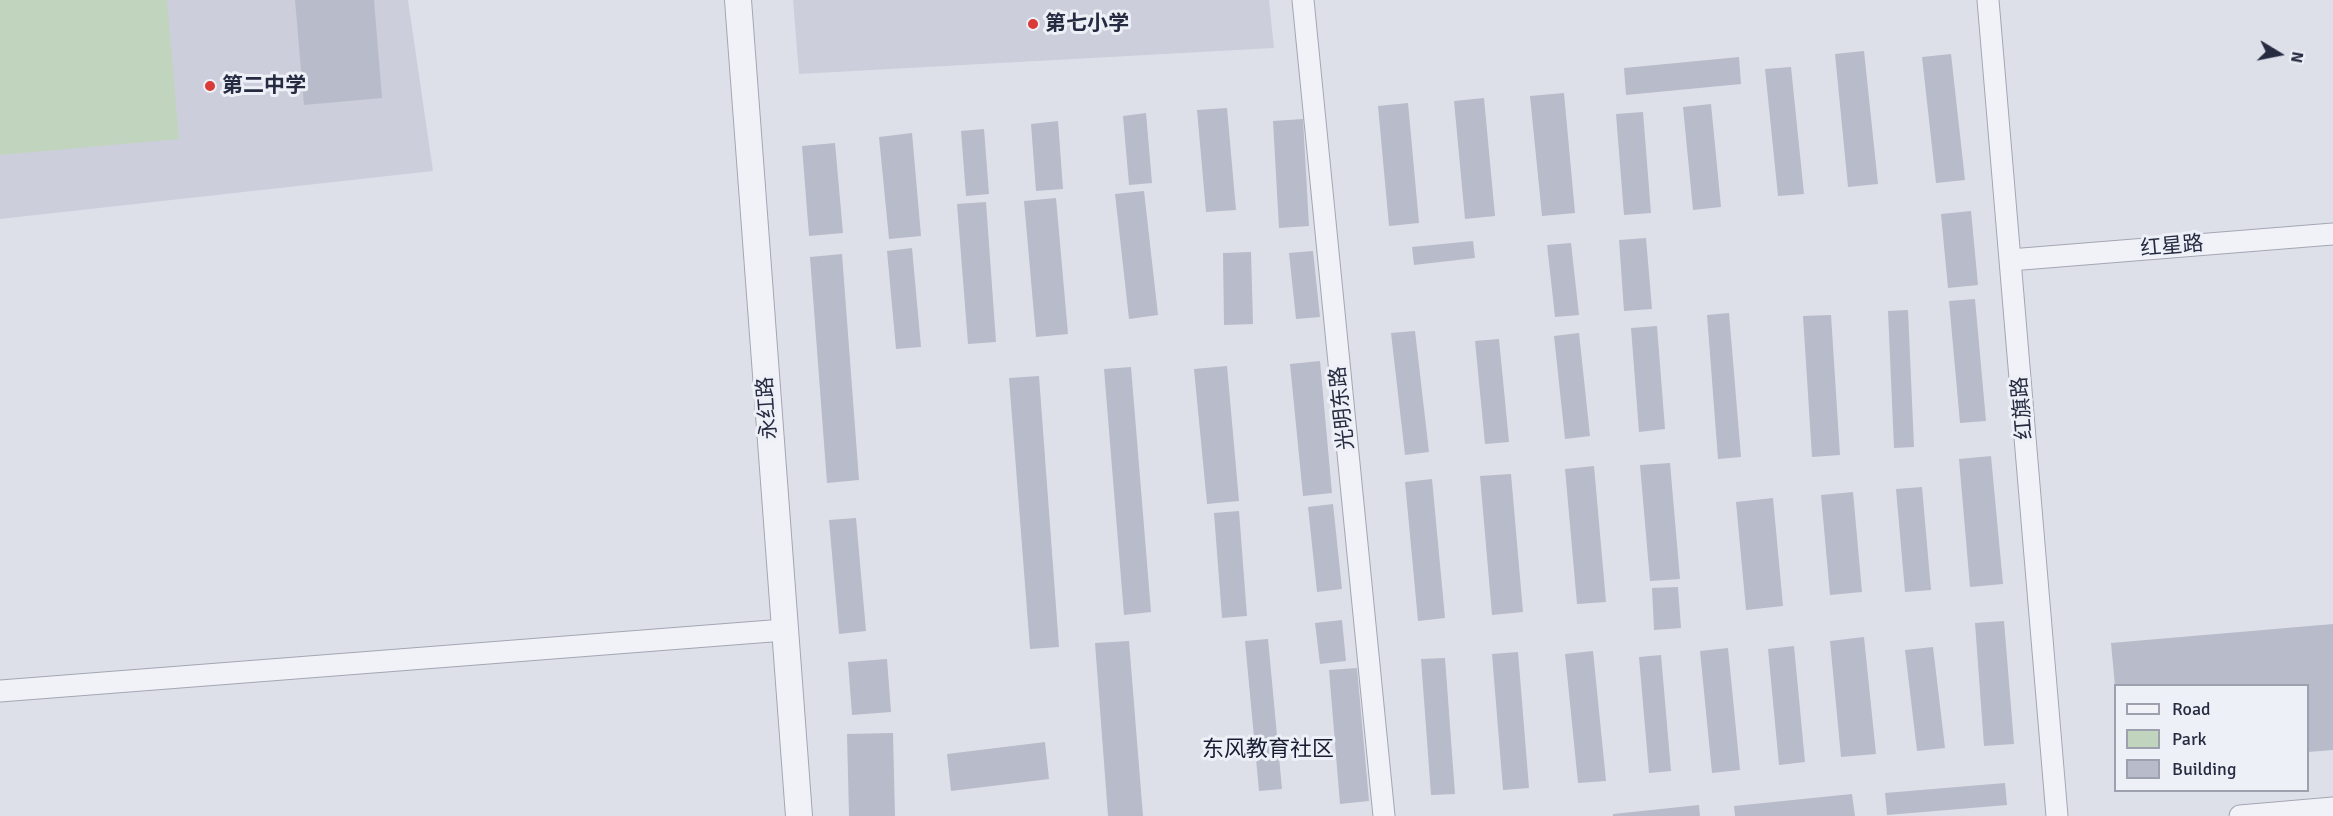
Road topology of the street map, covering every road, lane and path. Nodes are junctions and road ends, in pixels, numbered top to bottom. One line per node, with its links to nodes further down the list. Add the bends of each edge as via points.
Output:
1 (738, 0): 6 (street, 永红路)
2 (1303, 0): 10 (street, 光明东路)
3 (1988, 0): 5 (street, 红旗路)
4 (2333, 234): 5 (street, 红星路)
5 (2010, 260): 11 (street, 红旗路)
6 (784, 630): 7 (street); 9 (street, 永红路)
7 (0, 691)
8 (2333, 808): 12 (street)
9 (800, 816)
10 (1384, 816)
11 (2057, 816)
12 (2240, 816)

